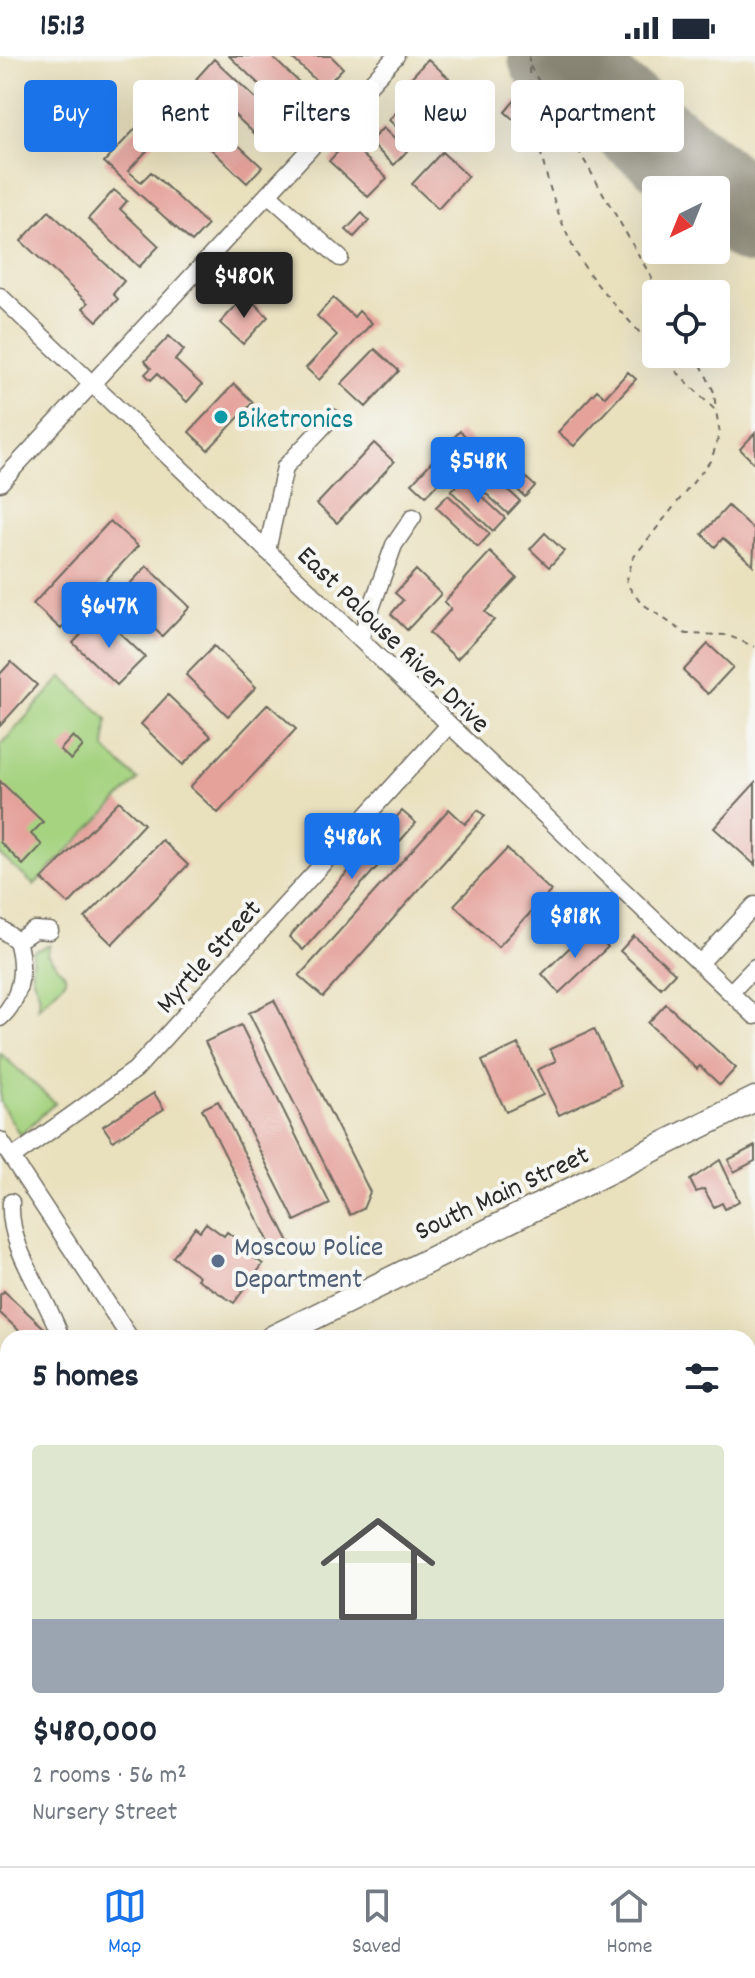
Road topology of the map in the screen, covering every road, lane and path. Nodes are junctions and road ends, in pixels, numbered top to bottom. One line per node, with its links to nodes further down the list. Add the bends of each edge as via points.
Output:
1 (396, 56): 4 (street)
2 (529, 56): 3 (path)
3 (529, 64): 6 (path); 8 (path, via 556,214 588,272)
4 (268, 194): 5 (street); 11 (street)
5 (340, 258)
6 (653, 280)
7 (0, 296): 11 (street, East Palouse River Drive)
8 (642, 335)
9 (673, 368): 12 (path)
10 (703, 368): 12 (path)
11 (91, 385): 14 (street); 16 (street, East Palouse River Drive)
12 (716, 411): 18 (path, via 720,434 711,460 633,558 626,583 640,602 677,630 727,635)
13 (332, 417): 16 (street, via 285,467)
14 (0, 483)
15 (413, 517): 17 (street, via 384,567)
16 (267, 551): 17 (street, East Palouse River Drive)
17 (360, 639): 19 (street, East Palouse River Drive)
18 (755, 647)
19 (449, 725): 24 (street, East Palouse River Drive); 31 (street, Myrtle Street, via 135,1070)
20 (755, 905): 24 (street)
21 (0, 928): 23 (street)
22 (50, 931): 23 (street, via 34,930)
23 (17, 941): 28 (street, via 20,979 16,996)
24 (700, 963): 26 (street, East Palouse River Drive)
25 (755, 967): 26 (street)
26 (730, 993): 27 (street, East Palouse River Drive)
27 (755, 1016)
28 (0, 1018)
29 (755, 1099): 37 (highway, South Main Street)
30 (0, 1140): 31 (street)
31 (12, 1158): 32 (street)
32 (27, 1181): 33 (street); 36 (street)
33 (11, 1202): 34 (street); 35 (street, via 17,1241)
34 (0, 1224)
35 (57, 1330)
36 (125, 1330)
37 (288, 1330)

